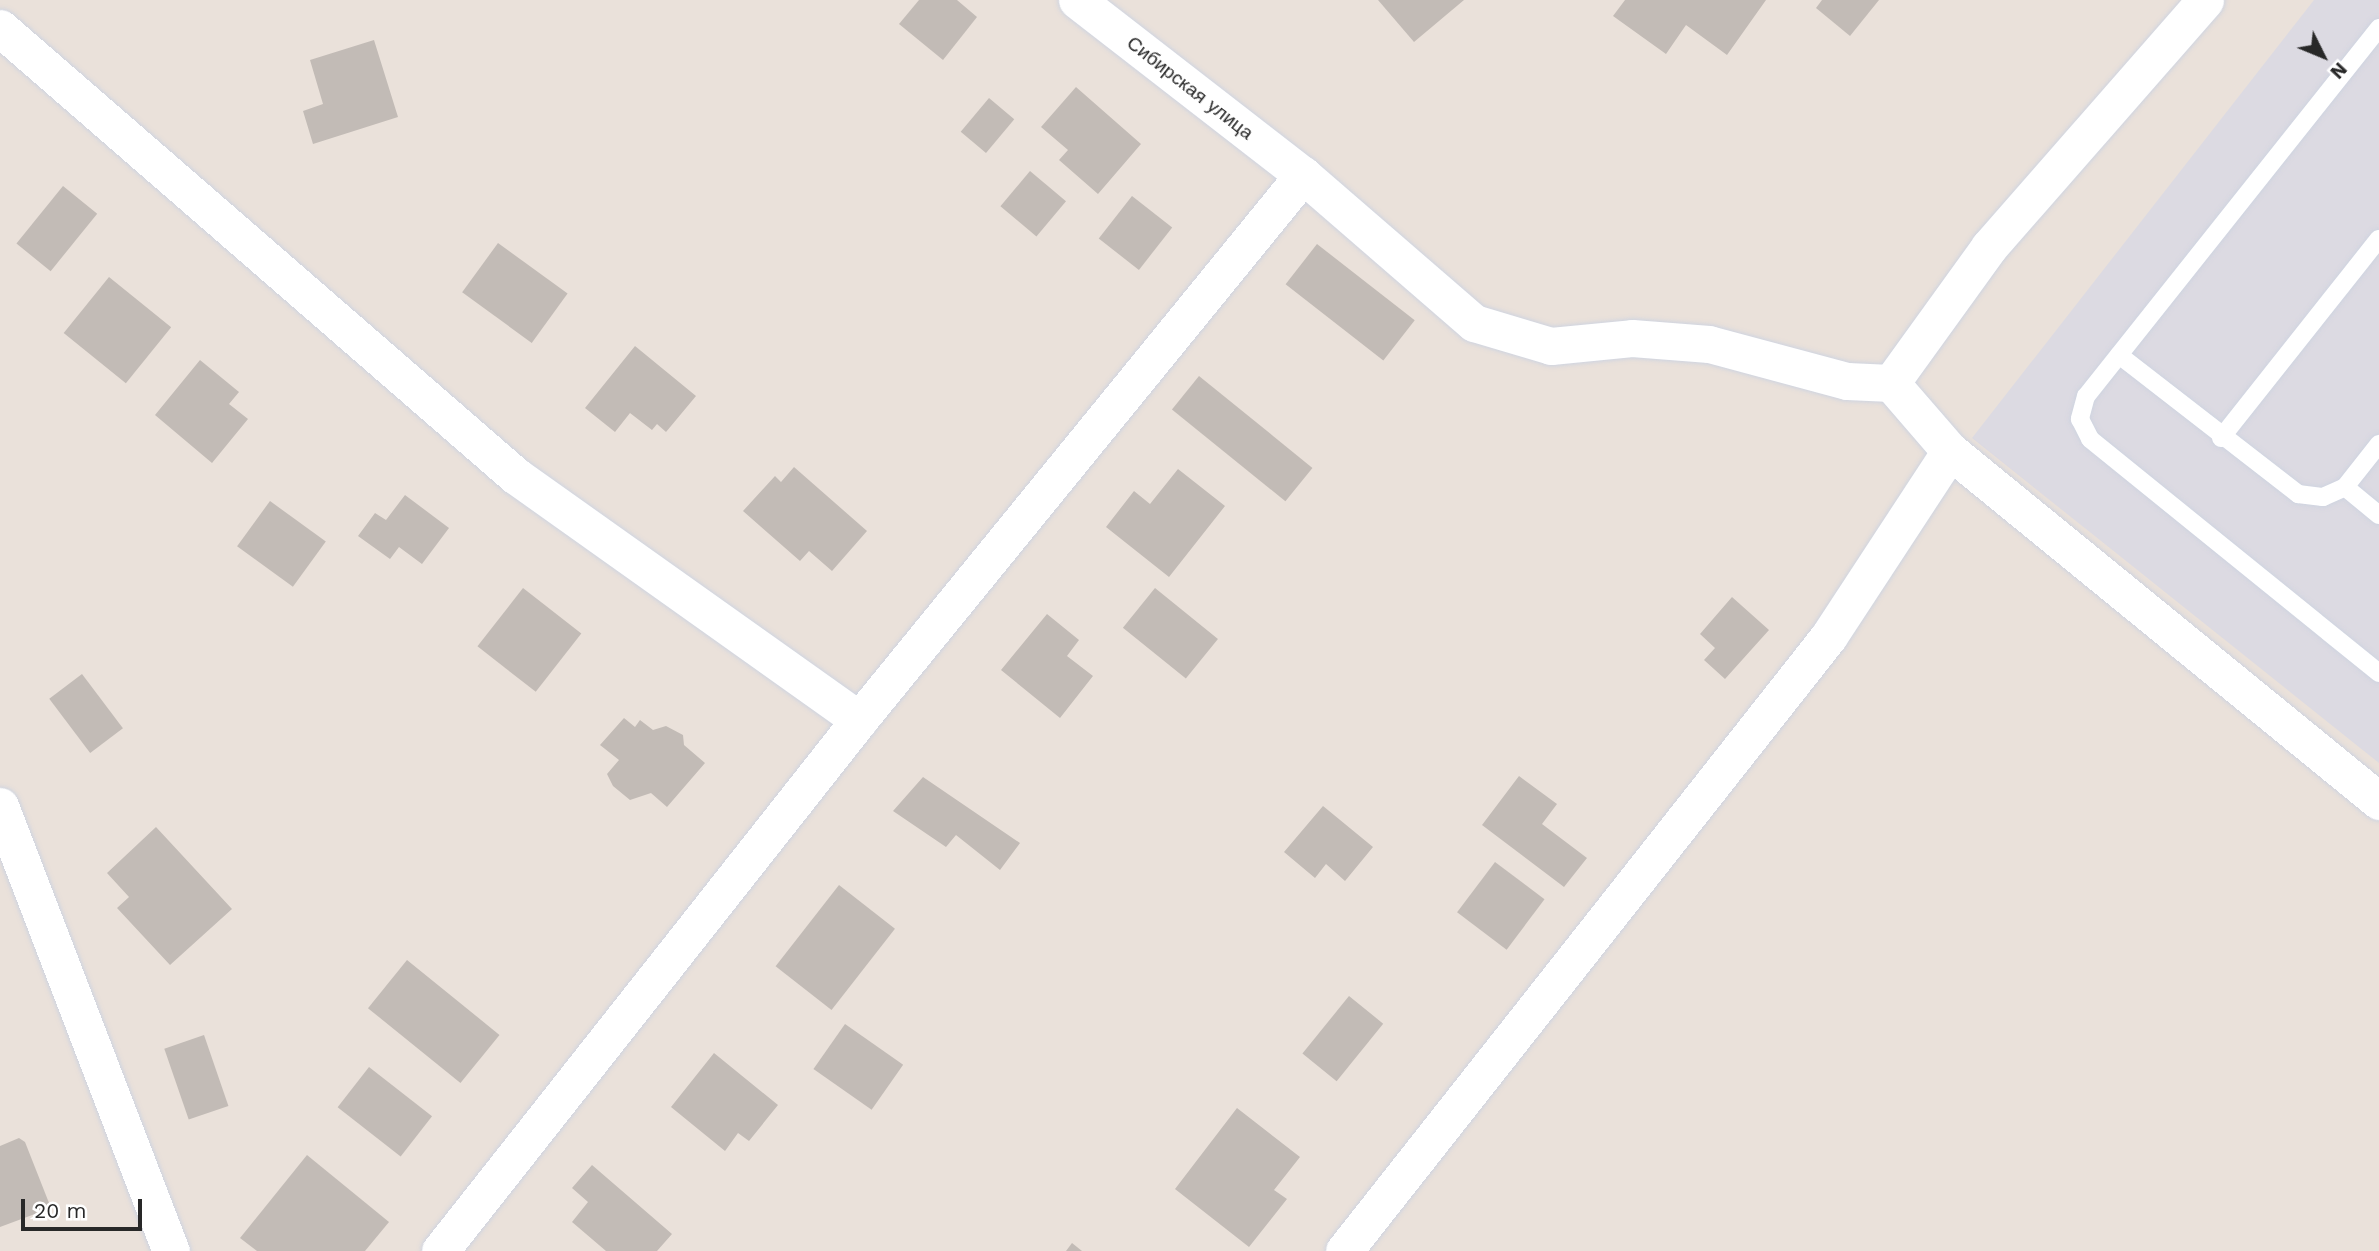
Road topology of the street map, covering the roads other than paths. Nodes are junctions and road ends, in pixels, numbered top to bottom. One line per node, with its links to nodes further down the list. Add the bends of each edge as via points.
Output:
1 (1077, 0): 5 (street, Сибирская улица)
2 (2205, 0): 8 (street, via 1989,247)
3 (0, 27): 15 (street, via 516,476)
4 (2379, 27): 7 (lane)
5 (1303, 175): 8 (street, Сибирская улица, via 1475,323 1551,346 1632,338 1709,344 1847,381); 15 (street)
6 (2379, 239): 9 (lane)
7 (2119, 355): 9 (lane); 14 (lane, via 2086,396 2080,419 2090,439)
8 (1891, 383): 11 (street)
9 (2221, 438): 12 (lane, via 2298,494 2323,497)
10 (2379, 444): 12 (lane)
11 (1950, 451): 16 (street); 20 (street, via 1829,636)
12 (2345, 487): 13 (lane)
13 (2379, 515)
14 (2379, 673)
15 (859, 720): 19 (street)
16 (2379, 801)
17 (0, 806): 18 (street)
18 (170, 1251)
19 (440, 1251)
20 (1344, 1251)

